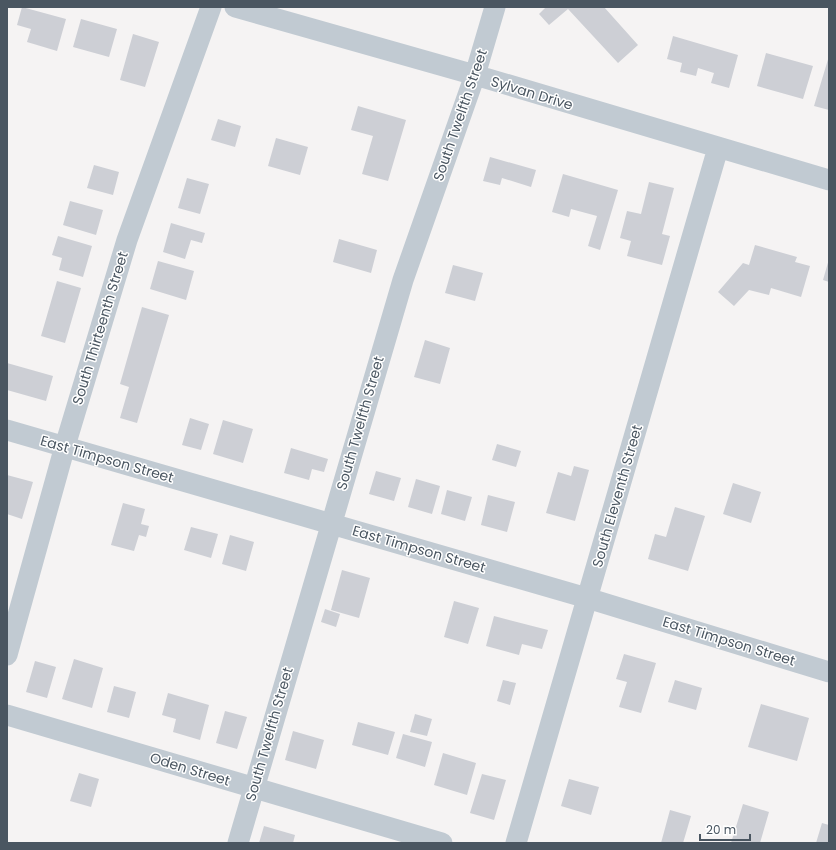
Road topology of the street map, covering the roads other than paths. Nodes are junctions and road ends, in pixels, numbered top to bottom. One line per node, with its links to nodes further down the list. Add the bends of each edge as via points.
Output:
1 (211, 7): 8 (street, South Thirteenth Street, via 134,217)
2 (235, 7): 4 (street, Sylvan Drive)
3 (495, 7): 4 (street, South Twelfth Street)
4 (475, 75): 5 (street, Sylvan Drive); 9 (street, South Twelfth Street, via 403,280)
5 (718, 148): 6 (street, Sylvan Drive); 10 (street, South Eleventh Street)
6 (829, 180)
7 (7, 430): 8 (street, East Timpson Street)
8 (65, 446): 9 (street, East Timpson Street); 11 (street, South Thirteenth Street)
9 (331, 524): 10 (street, East Timpson Street); 14 (street, South Twelfth Street)
10 (587, 598): 12 (street, East Timpson Street); 17 (street, South Eleventh Street)
11 (7, 655)
12 (829, 672)
13 (7, 715): 14 (street, Oden Street)
14 (253, 788): 15 (street, South Twelfth Street); 16 (street, Oden Street)
15 (238, 843)
16 (442, 843)
17 (516, 843)

